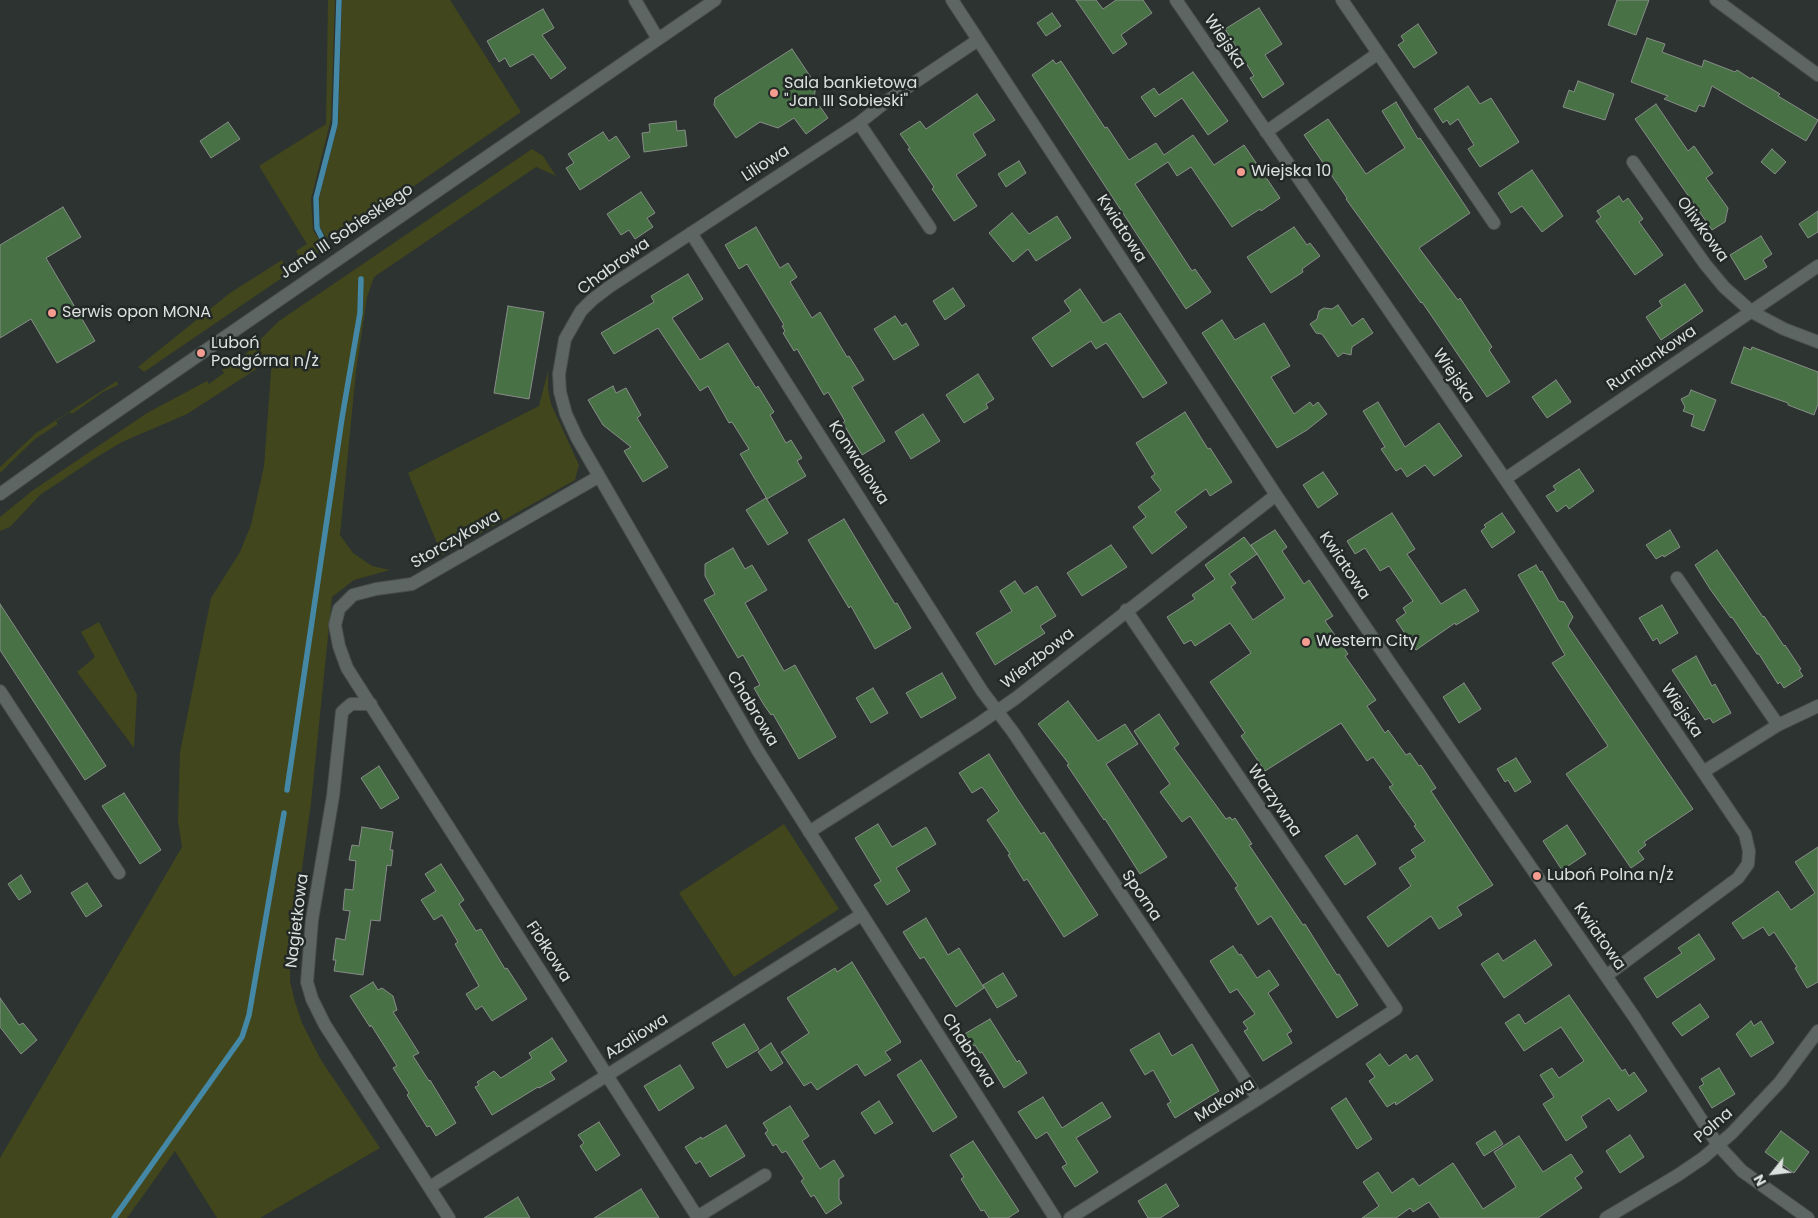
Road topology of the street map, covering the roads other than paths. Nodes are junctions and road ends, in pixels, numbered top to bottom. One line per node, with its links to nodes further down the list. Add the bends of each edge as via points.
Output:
1 (635, 0): 7 (street)
2 (715, 0): 7 (street, Jana III Sobieskiego)
3 (952, 0): 8 (street, Kwiatowa)
4 (1176, 0): 12 (street, Wiejska)
5 (1342, 0): 9 (street)
6 (1716, 0): 10 (street)
7 (658, 39): 22 (street, Jana III Sobieskiego)
8 (978, 40): 11 (street, Liliowa); 23 (street, Kwiatowa)
9 (1377, 54): 12 (street); 14 (street)
10 (1818, 75)
11 (859, 123): 15 (street); 16 (street, Liliowa)
12 (1266, 132): 21 (street, Wiejska)
13 (1634, 162): 18 (street, Oliwkowa, via 1705,264 1724,287)
14 (1494, 223)
15 (930, 228)
16 (691, 233): 20 (street, Chabrowa, via 592,300 581,311 566,339 559,374 560,392 569,422); 29 (street, Konwaliowa)
17 (1818, 266): 18 (street, Rumiankowa)
18 (1752, 312): 19 (street, Oliwkowa); 21 (street, Rumiankowa)
19 (1818, 342)
20 (598, 477): 27 (street, Storczykowa, via 412,584 353,595 339,609 335,625 347,668); 32 (street, Chabrowa)
21 (1505, 480): 31 (street, Wiejska)
22 (0, 494)
23 (1276, 495): 25 (street, Wierzbowa); 35 (street, Kwiatowa)
24 (1677, 578): 30 (street)
25 (1126, 610): 29 (street, Wierzbowa); 36 (street, Warzywna)
26 (0, 691): 33 (street)
27 (371, 704): 38 (street, Fiołkowa); 42 (street, Nagietkowa, via 351,704 342,712 333,796 312,920 307,982 325,1025)
28 (1818, 706): 30 (street)
29 (997, 711): 32 (street, Wierzbowa); 39 (street, Sporna)
30 (1778, 725): 31 (street)
31 (1702, 772): 35 (street, Wiejska, via 1745,834 1748,864 1732,884)
32 (808, 832): 34 (street, Chabrowa)
33 (119, 873)
34 (861, 915): 38 (street, Azaliowa); 45 (street, Chabrowa)
35 (1606, 976): 40 (street, Kwiatowa)
36 (1396, 1010): 39 (street, Makowa)
37 (1818, 1031): 40 (street, Polna, via 1767,1097)
38 (607, 1075): 42 (street, Azaliowa); 44 (street, Fiołkowa)
39 (1258, 1100): 46 (street, Makowa)
40 (1718, 1145): 47 (street, Polna, via 1678,1175); 48 (street, Kwiatowa, via 1742,1171)
41 (765, 1175): 44 (street)
42 (430, 1188): 43 (street, Nagietkowa)
43 (449, 1218)
44 (698, 1218)
45 (1055, 1218)
46 (1070, 1218)
47 (1606, 1218)
48 (1808, 1218)

